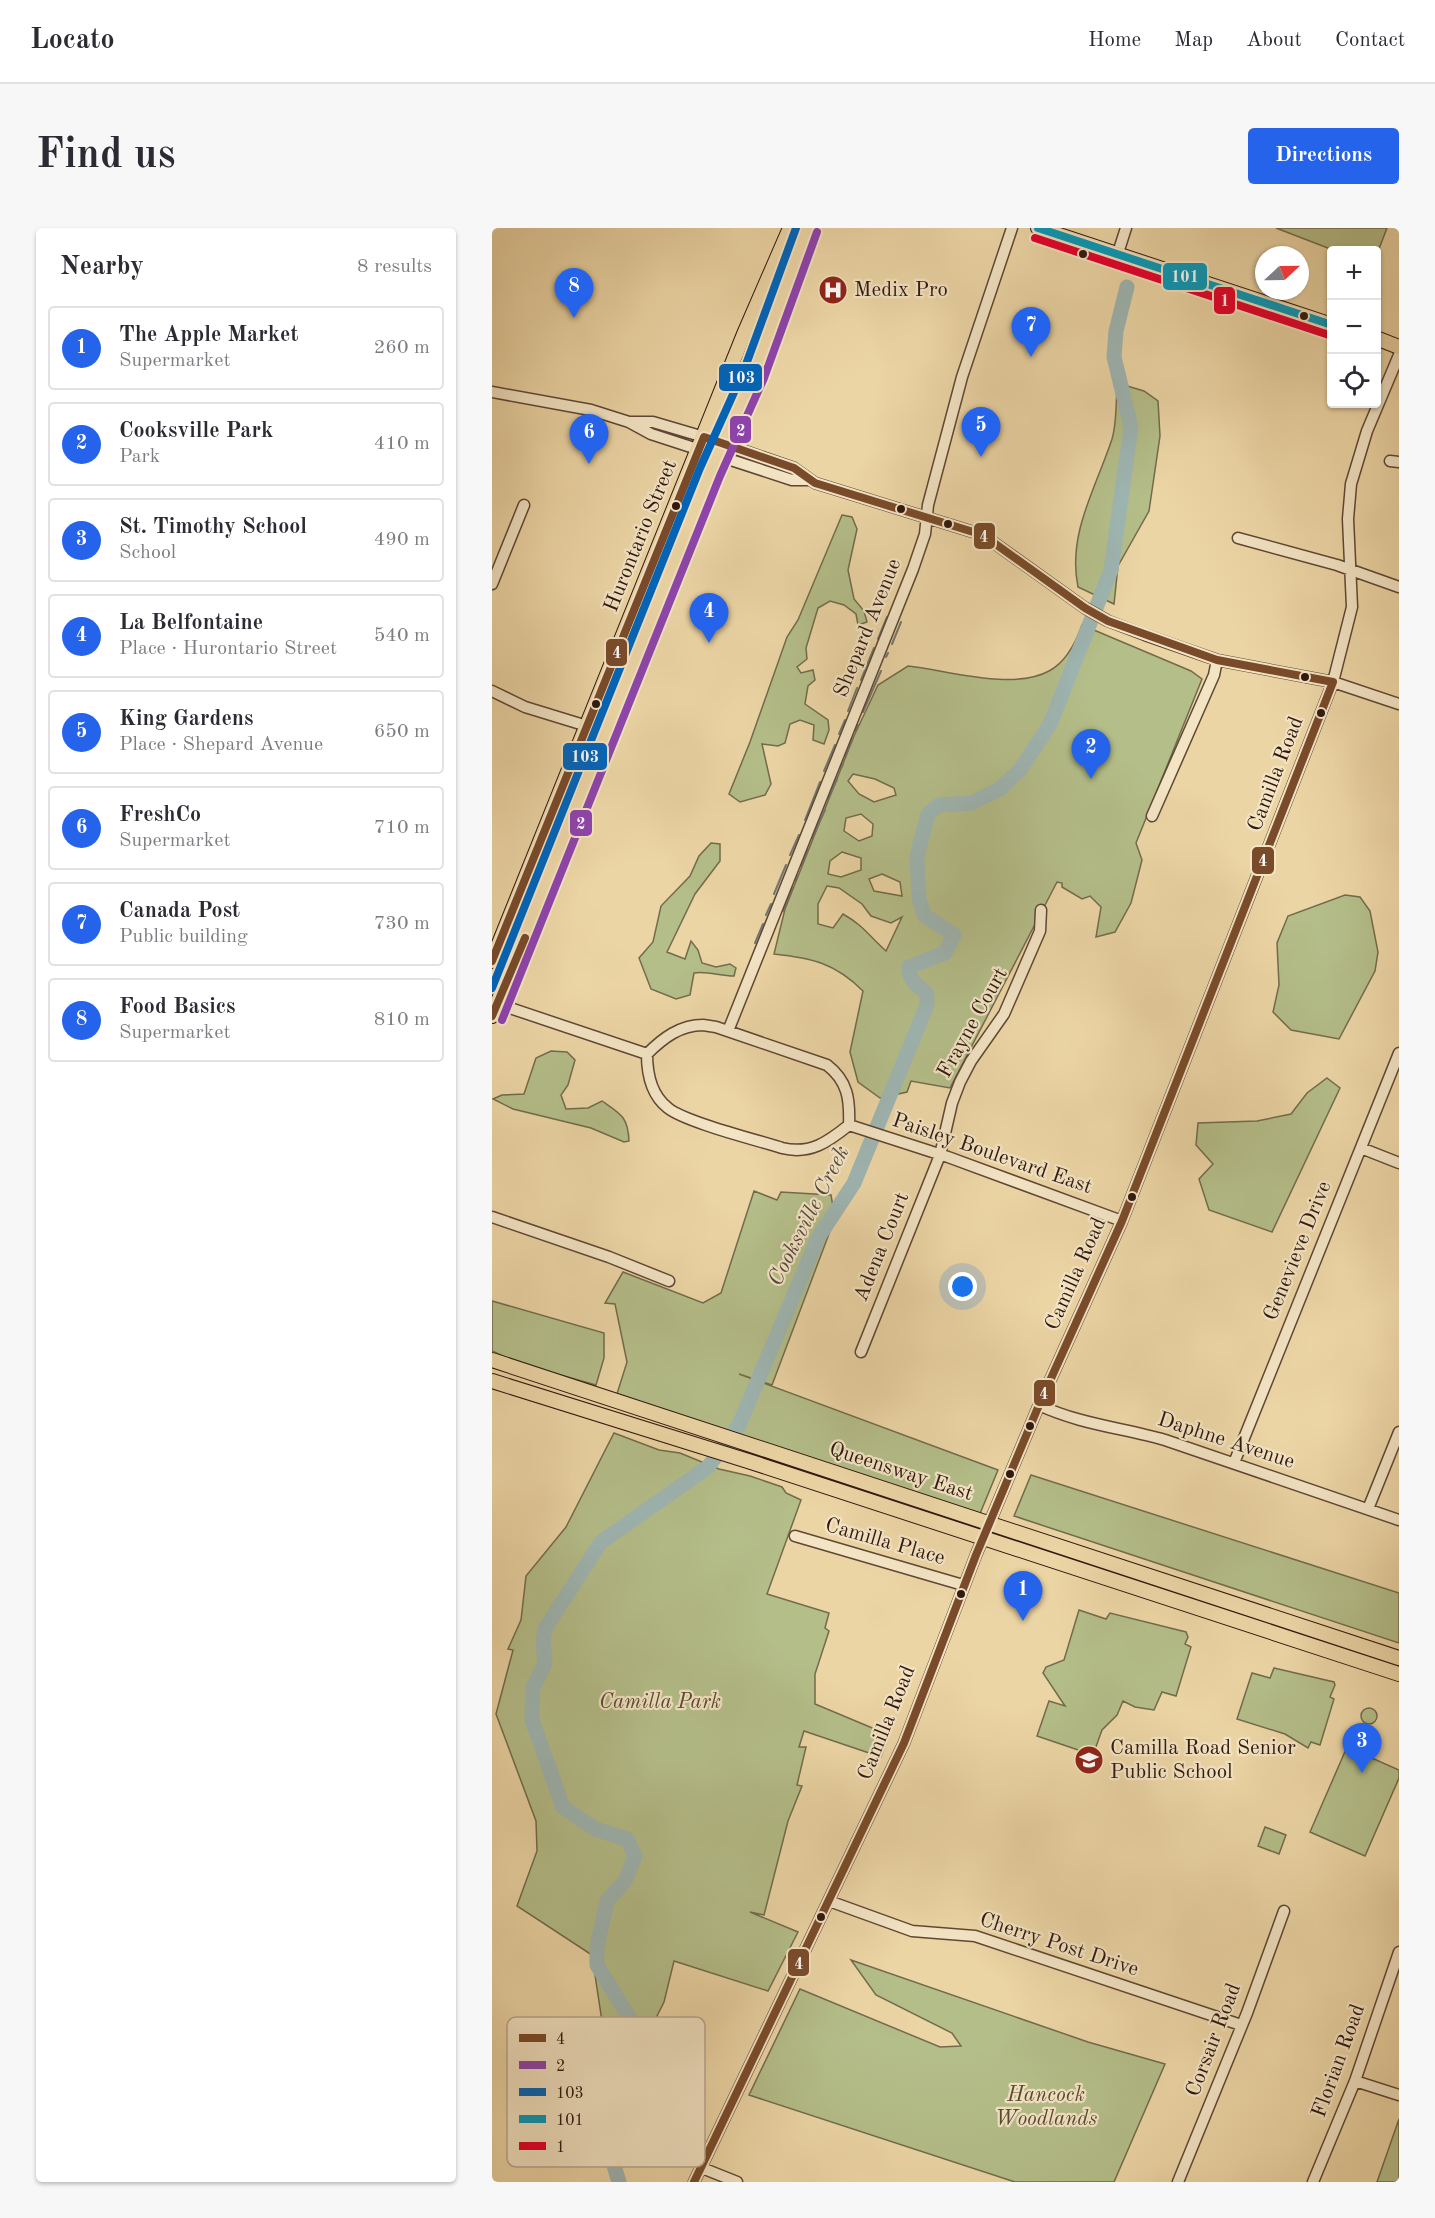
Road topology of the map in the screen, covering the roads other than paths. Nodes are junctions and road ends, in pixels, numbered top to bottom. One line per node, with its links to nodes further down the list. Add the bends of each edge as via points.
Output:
1 (790, 228): 12 (main road, Hurontario Street)
2 (807, 228): 13 (main road, Hurontario Street, via 754,374)
3 (1012, 228): 15 (street, Shepard Avenue, via 962,377)
4 (1038, 228): 6 (main road)
5 (1126, 228): 6 (street)
6 (1118, 254): 7 (main road)
7 (1327, 323)
8 (1381, 340): 9 (main road)
9 (1399, 347)
10 (1399, 355): 17 (street, Camilla Road, via 1353,476 1348,512)
11 (493, 393): 12 (street, via 591,410 629,422 653,422)
12 (701, 443): 13 (street); 26 (main road, Hurontario Street)
13 (720, 449): 15 (street, via 794,468 809,480); 30 (main road, Hurontario Street)
14 (524, 505): 18 (street)
15 (927, 516): 21 (street, via 983,535 1101,617); 31 (street, Shepard Avenue, via 925,534 902,600)
16 (1238, 537): 17 (street)
17 (1353, 572): 19 (street); 20 (street, Camilla Road)
18 (492, 584)
19 (1399, 587)
20 (1347, 631): 22 (street, via 1328,670 1320,676); 23 (street, Camilla Road)
21 (1216, 660): 22 (street); 27 (street, via 1214,675)
22 (1296, 677): 23 (street)
23 (1333, 682): 25 (street); 39 (street, Camilla Road)
24 (492, 691): 26 (street, via 525,707)
25 (1399, 704)
26 (587, 726): 29 (main road, Hurontario Street)
27 (1152, 816)
28 (1041, 910): 36 (street, Frayne Court, via 1040,931 1004,1014 960,1082)
29 (492, 961)
30 (494, 1007): 33 (street)
31 (728, 1031): 33 (street, via 703,1025 685,1027); 34 (street, via 816,1060 837,1073 846,1086)
32 (1399, 1053): 35 (street, Genevieve Drive)
33 (647, 1054): 34 (street, via 647,1070 655,1092 677,1114 800,1151 825,1143)
34 (853, 1127): 36 (street, Paisley Boulevard East)
35 (1360, 1148): 37 (street); 46 (street, Genevieve Drive)
36 (940, 1155): 39 (street, Paisley Boulevard East); 41 (street, Adena Court)
37 (1399, 1164)
38 (492, 1217): 40 (street)
39 (1122, 1221): 44 (street, Camilla Road)
40 (669, 1281)
41 (861, 1352)
42 (492, 1360): 49 (main road, Queensway East)
43 (492, 1381): 51 (main road, Queensway East)
44 (1039, 1405): 46 (street, Daphne Avenue); 49 (street, Camilla Road)
45 (1399, 1432): 47 (street)
46 (1234, 1463): 47 (street, Daphne Avenue)
47 (1368, 1509): 48 (street, Daphne Avenue)
48 (1399, 1520)
49 (989, 1523): 51 (street, Camilla Road); 53 (main road, Queensway East)
50 (795, 1536): 52 (street, Camilla Place)
51 (983, 1537): 52 (street, Camilla Road); 54 (main road, Queensway East)
52 (963, 1585): 55 (street, Camilla Road, via 904,1743)
53 (1399, 1658)
54 (1399, 1674)
55 (829, 1901): 58 (street, Cherry Post Drive, via 912,1931 975,1936); 61 (street, Camilla Road)
56 (1284, 1911): 58 (street, Corsair Road)
57 (1399, 1953): 59 (street, Florian Road)
58 (1241, 2025): 65 (street, Corsair Road)
59 (1355, 2081): 60 (street); 66 (street, Florian Road)
60 (1399, 2095)
61 (705, 2162)
62 (702, 2168): 63 (street, Camilla Road); 64 (street)
63 (694, 2182)
64 (737, 2182)
65 (1178, 2182)
66 (1313, 2182)

